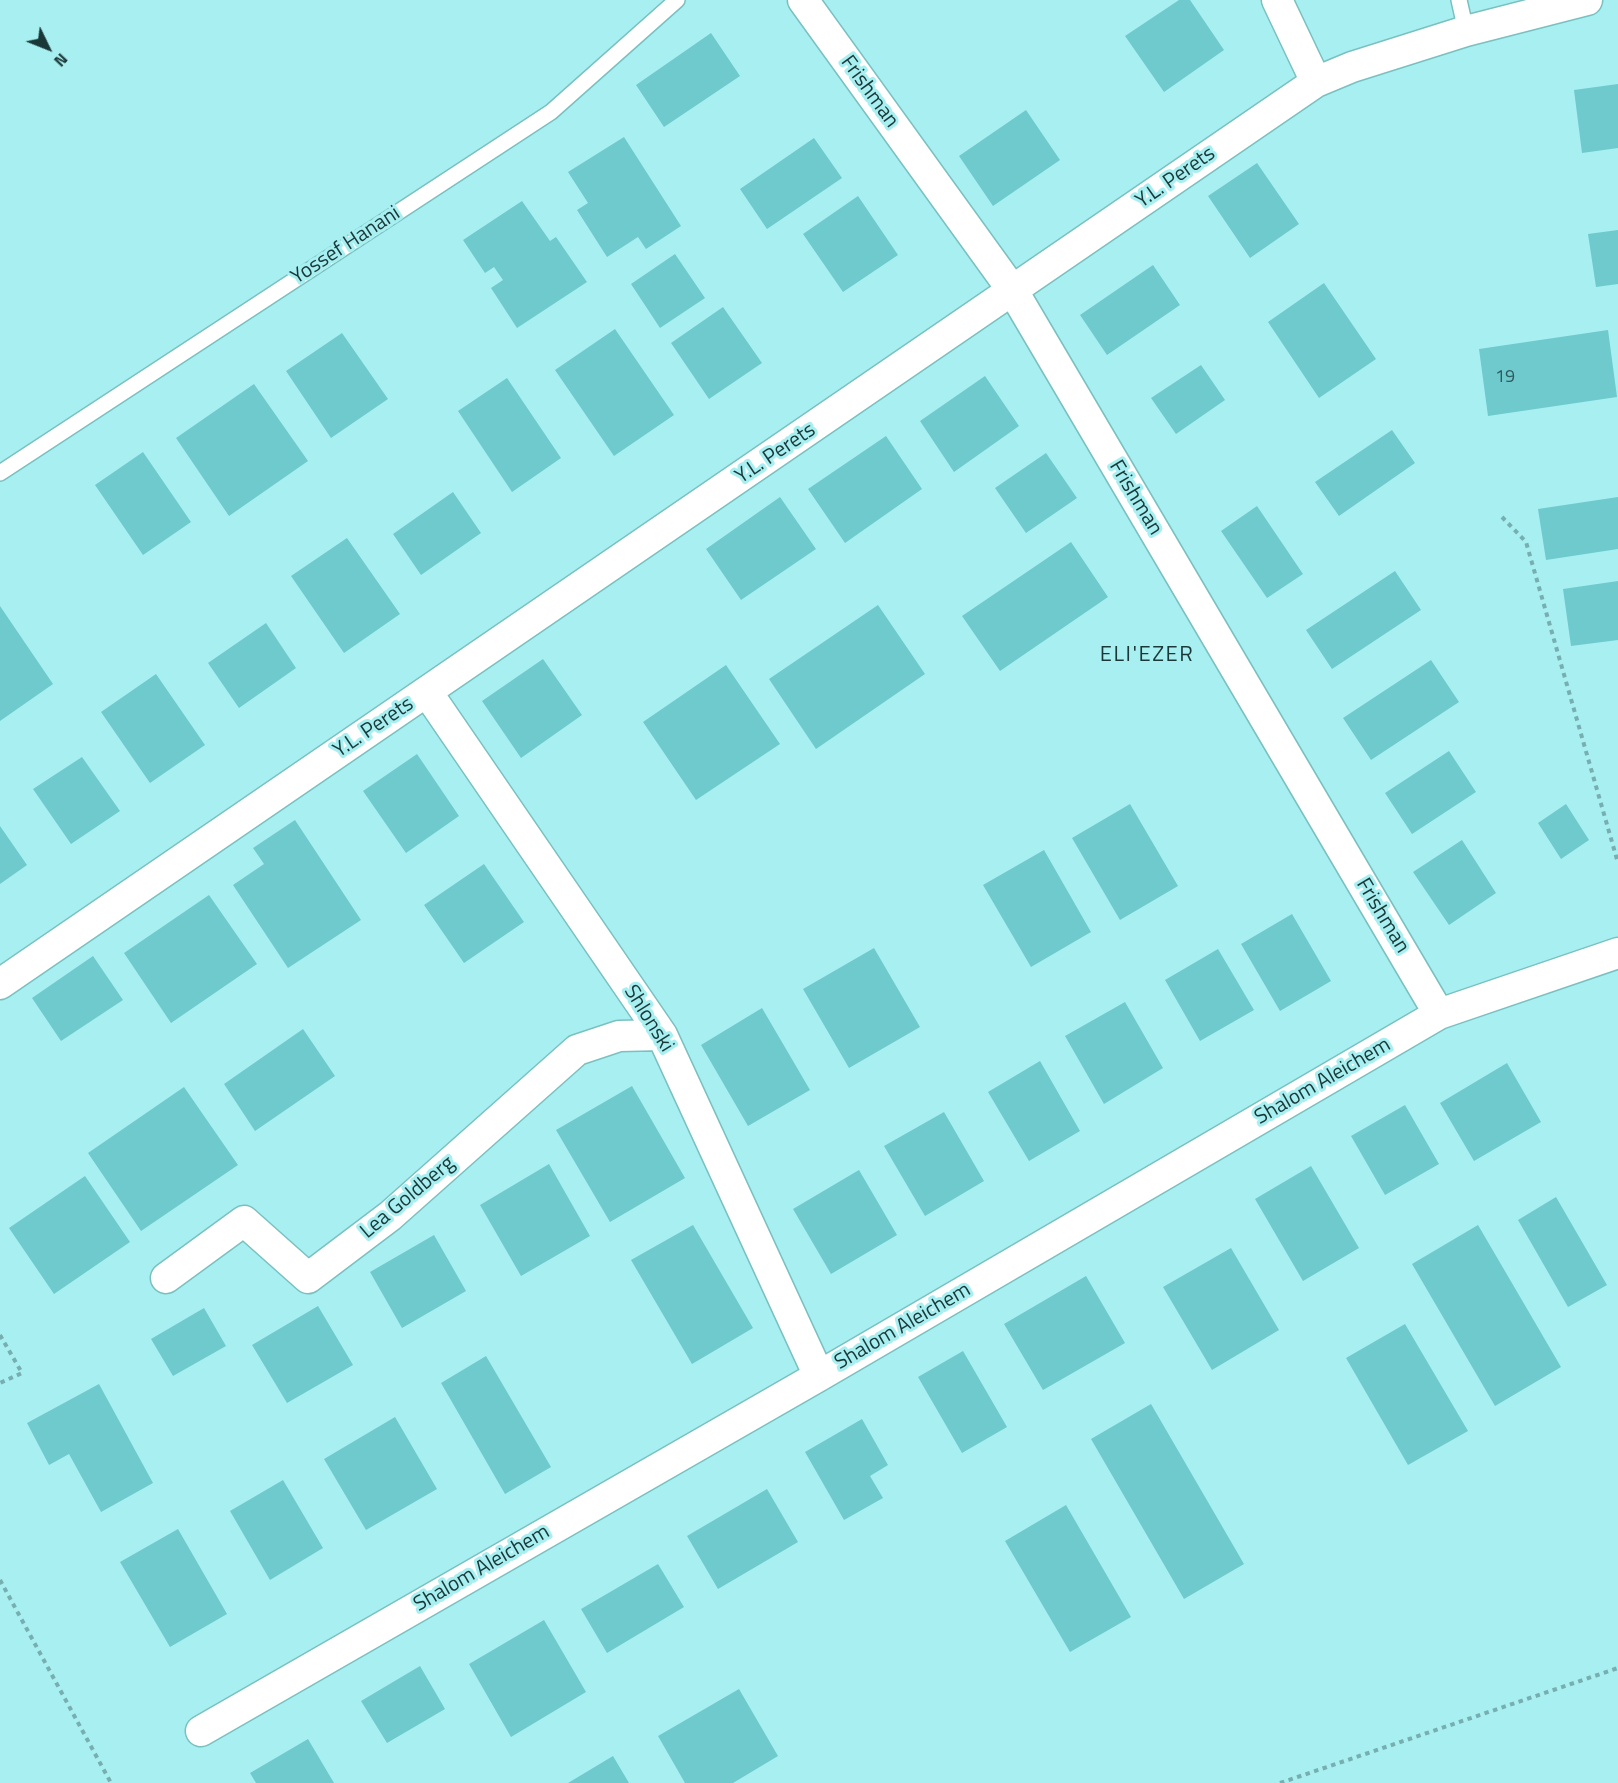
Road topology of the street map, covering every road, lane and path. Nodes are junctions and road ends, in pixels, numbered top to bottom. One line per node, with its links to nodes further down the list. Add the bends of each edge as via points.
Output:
1 (677, 0): 9 (lane, Yossef Hanani, via 551,112)
2 (803, 0): 8 (street, Frishman)
3 (1277, 0): 7 (street)
4 (1459, 0): 6 (lane)
5 (1587, 0): 6 (street, Y.L. Perets)
6 (1466, 31): 7 (street, Y.L. Perets)
7 (1316, 82): 8 (street, Y.L. Perets)
8 (1013, 291): 11 (street, Y.L. Perets); 15 (street, Frishman)
9 (0, 473)
10 (1502, 517): 12 (path, via 1526,542)
11 (427, 692): 14 (street, Y.L. Perets); 16 (street, Shlonski)
12 (1618, 863)
13 (1618, 953): 15 (street, Shalom Aleichem)
14 (0, 984)
15 (1439, 1014): 19 (street, Shalom Aleichem)
16 (662, 1035): 17 (street, Lea Goldberg, via 619,1036 577,1050 390,1216 308,1278 244,1221); 19 (street, Shlonski)
17 (166, 1278)
18 (0, 1335): 20 (path, via 22,1373)
19 (819, 1376): 23 (street, Shalom Aleichem)
20 (0, 1383)
21 (0, 1580): 24 (path)
22 (1618, 1668): 25 (path)
23 (201, 1731)
24 (111, 1783)
25 (1280, 1783)

